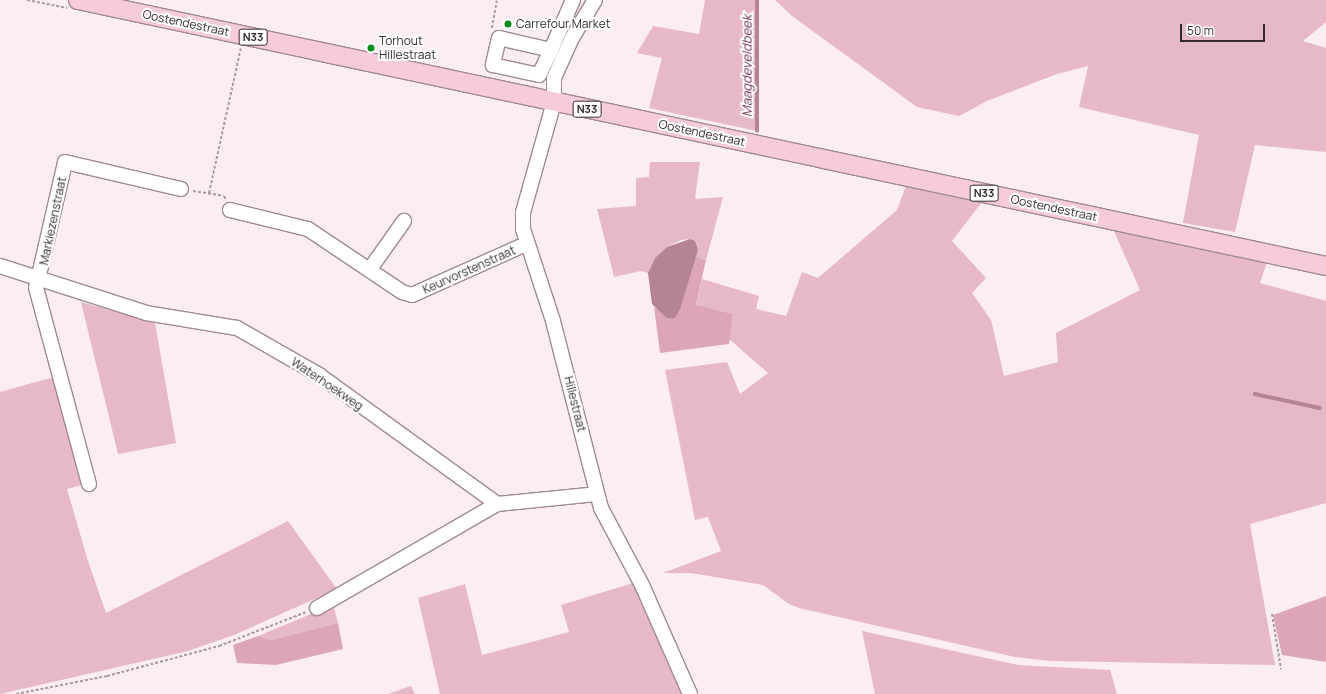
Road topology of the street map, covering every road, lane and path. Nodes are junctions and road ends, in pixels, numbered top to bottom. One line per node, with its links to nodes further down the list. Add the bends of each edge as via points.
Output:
1 (78, 0): 5 (main road, Oostendestraat / N33)
2 (498, 0): 6 (path, via 492,30)
3 (573, 0): 7 (street)
4 (595, 0): 8 (street, Hillestraat, via 572,38 554,78)
5 (244, 35): 8 (main road, Oostendestraat / N33); 10 (path)
6 (499, 38): 7 (street); 7 (street, via 493,65 539,75)
7 (551, 50)
8 (554, 102): 13 (street, Hillestraat, via 523,212); 15 (main road, Oostendestraat / N33)
9 (181, 189): 10 (path); 17 (street, Markiezenstraat, via 65,162)
10 (209, 193): 11 (path, via 224,196)
11 (230, 210): 16 (street, Keurvorstenstraat, via 308,229)
12 (404, 221): 16 (street)
13 (526, 244): 16 (street, Keurvorstenstraat, via 412,294 402,292); 19 (street, Hillestraat, via 553,321)
14 (0, 266): 17 (street, Waterhoekweg)
15 (1326, 266)
16 (370, 269)
17 (40, 278): 18 (street, via 36,288); 20 (street, Waterhoekweg, via 146,313 237,328 319,376)
18 (89, 484)
19 (597, 494): 20 (street); 25 (street, Hillestraat, via 601,508 642,585)
20 (497, 504): 21 (street)
21 (317, 608): 24 (path, via 219,646 107,676)
22 (1272, 614): 23 (path)
23 (1281, 669)
24 (16, 694)
25 (690, 694)

